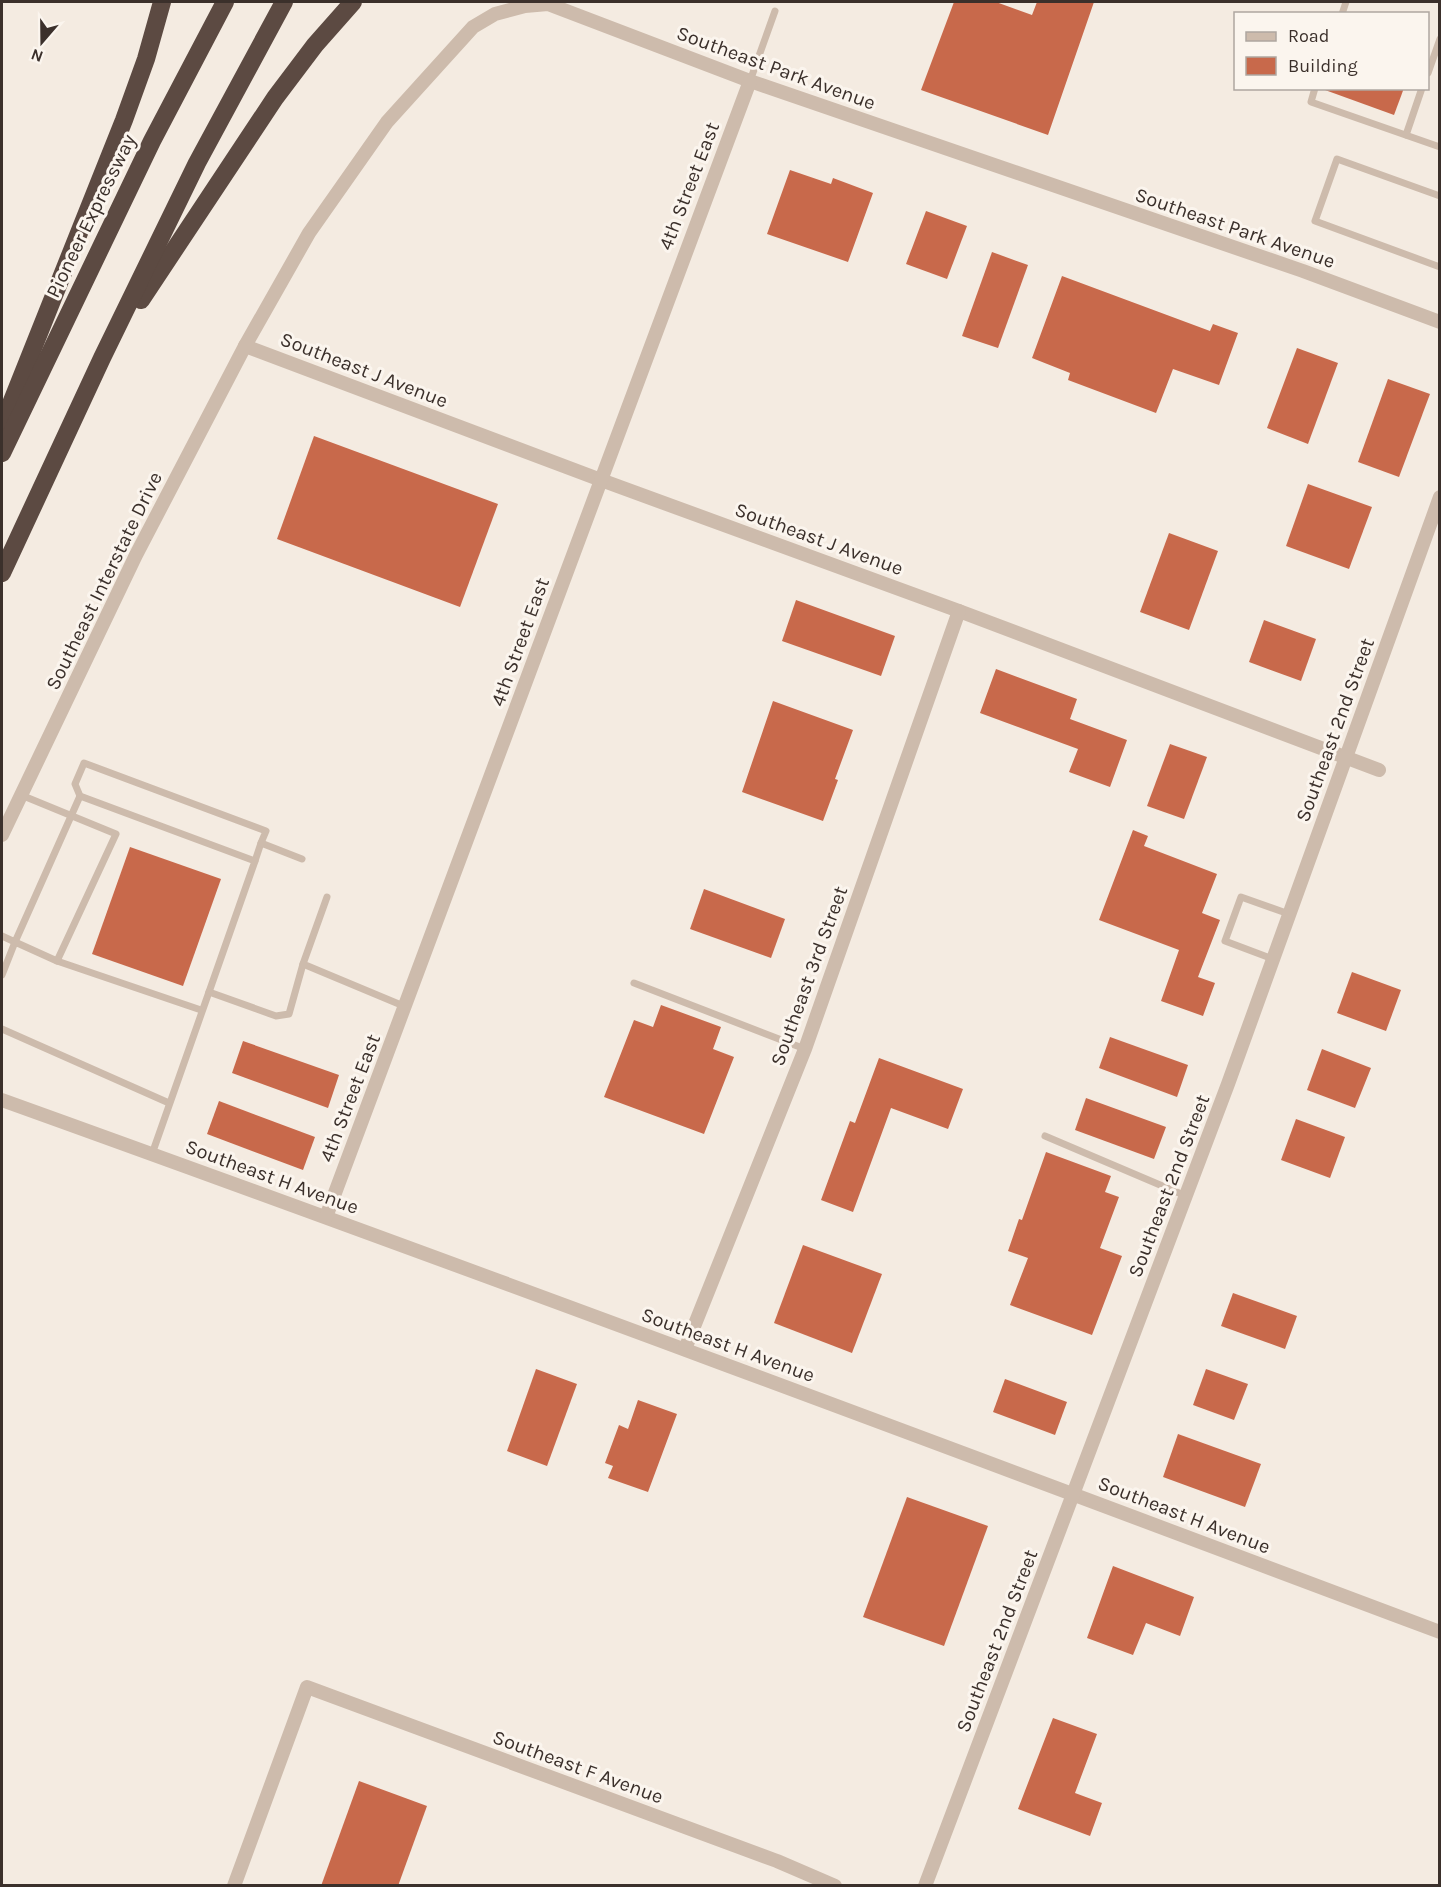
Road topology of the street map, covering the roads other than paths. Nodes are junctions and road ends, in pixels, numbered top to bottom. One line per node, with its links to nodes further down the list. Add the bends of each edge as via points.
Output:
1 (162, 2): 18 (highway, via 124,120)
2 (225, 2): 19 (highway, Pioneer Expressway, via 152,141)
3 (284, 2): 17 (highway, via 197,163)
4 (353, 2): 17 (highway, via 275,98)
5 (775, 11): 8 (lane)
6 (1440, 39): 7 (lane)
7 (1429, 70)
8 (750, 81): 15 (street, Southeast Park Avenue); 16 (street, Southeast Park Avenue, via 548,4 495,14 473,27 387,122 309,233); 20 (street, 4th Street East)
9 (1314, 90): 11 (lane, via 1311,102)
10 (1421, 90): 11 (lane)
11 (1406, 135): 12 (lane)
12 (1440, 147)
13 (1440, 196): 14 (lane, via 1337,159 1315,221)
14 (1440, 267)
15 (1440, 322)
16 (245, 346): 20 (street, Southeast J Avenue); 26 (street, Southeast Interstate Drive, via 136,555)
17 (102, 358): 22 (highway)
18 (2, 428)
19 (2, 453)
20 (601, 480): 23 (street, Southeast J Avenue); 43 (street, 4th Street East)
21 (1440, 497): 24 (street, Southeast 2nd Street)
22 (2, 573)
23 (959, 611): 24 (street, Southeast J Avenue); 46 (street, Southeast 3rd Street)
24 (1345, 758): 25 (street, Southeast J Avenue); 34 (street, Southeast 2nd Street)
25 (1379, 770)
26 (21, 795): 28 (lane); 29 (street, Southeast Interstate Drive)
27 (81, 796): 28 (lane); 30 (lane, via 75,784 84,763 266,831); 32 (lane)
28 (72, 816): 36 (lane); 38 (lane, via 116,834)
29 (2, 836)
30 (261, 843): 31 (lane); 32 (lane)
31 (302, 859)
32 (255, 861): 42 (lane)
33 (327, 897): 39 (lane)
34 (1289, 914): 37 (street, Southeast 2nd Street); 37 (lane, via 1241,897 1225,941)
35 (2, 936): 36 (lane)
36 (15, 942): 38 (lane); 40 (lane)
37 (1273, 959): 51 (street, Southeast 2nd Street)
38 (57, 961): 44 (lane)
39 (303, 964): 42 (lane, via 289,1014 276,1016); 43 (lane)
40 (2, 975)
41 (634, 983): 46 (lane)
42 (209, 992): 44 (lane)
43 (406, 1007): 52 (street, 4th Street East)
44 (201, 1010): 48 (lane)
45 (2, 1029): 48 (lane)
46 (804, 1049): 53 (street, Southeast 3rd Street)
47 (2, 1100): 50 (street, Southeast H Avenue)
48 (169, 1102): 50 (lane)
49 (1045, 1136): 51 (lane)
50 (152, 1154): 52 (street, Southeast H Avenue)
51 (1186, 1196): 54 (street, Southeast 2nd Street)
52 (326, 1217): 53 (street, Southeast H Avenue)
53 (685, 1349): 54 (street, Southeast H Avenue)
54 (1074, 1494): 55 (street, Southeast H Avenue); 58 (street, Southeast 2nd Street)
55 (1440, 1632)
56 (234, 1886): 57 (street, Southeast F Avenue, via 307,1687 754,1852)
57 (835, 1886)
58 (925, 1886)

